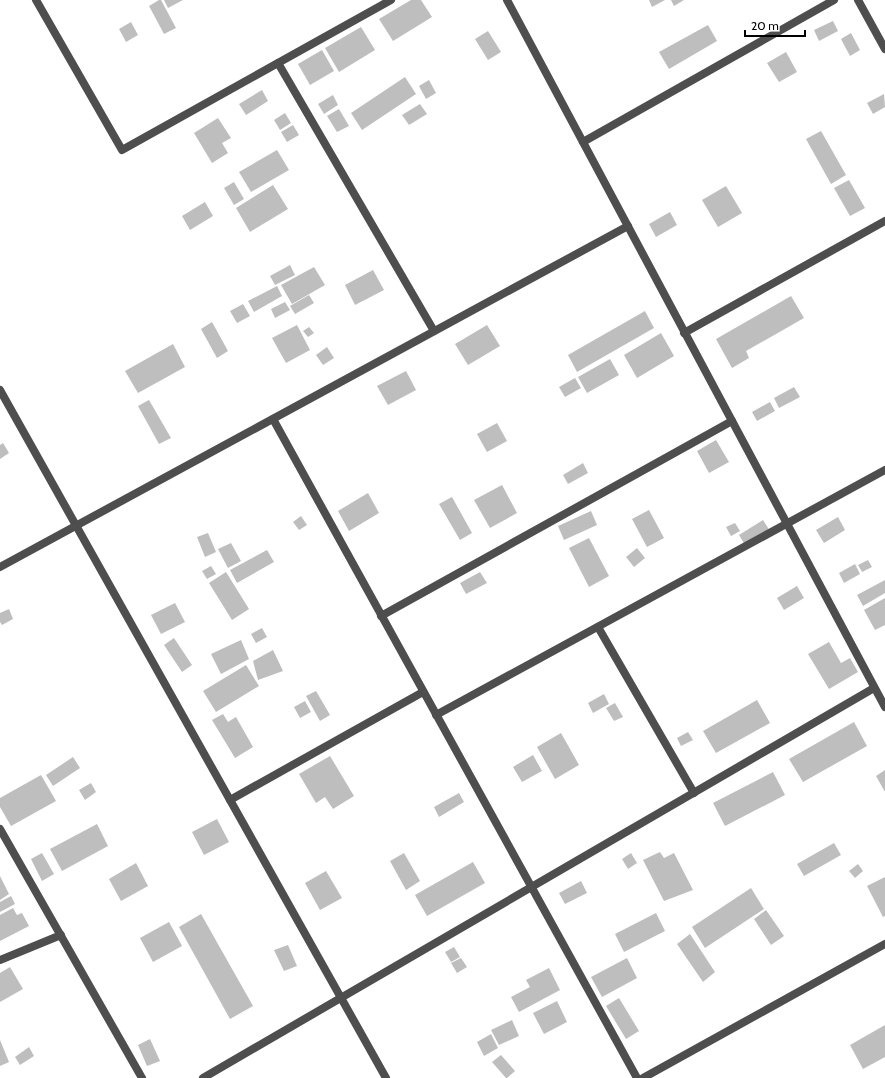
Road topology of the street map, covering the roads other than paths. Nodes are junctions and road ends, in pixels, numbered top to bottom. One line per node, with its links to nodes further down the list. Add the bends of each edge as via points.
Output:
1 (36, 0): 7 (street, via 122,150)
2 (391, 0): 7 (street)
3 (507, 0): 8 (street)
4 (834, 0): 8 (street)
5 (858, 0): 6 (street)
6 (885, 49)
7 (278, 63): 11 (street)
8 (583, 142): 10 (street)
9 (885, 221): 12 (street)
10 (628, 226): 11 (street); 12 (street)
11 (434, 331): 14 (street)
12 (684, 332): 15 (street)
13 (0, 390): 18 (street)
14 (272, 419): 18 (street); 20 (street)
15 (732, 421): 17 (street); 20 (street)
16 (885, 470): 17 (street)
17 (786, 524): 21 (street); 22 (street)
18 (76, 526): 19 (street); 27 (street)
19 (0, 567)
20 (381, 616): 23 (street)
21 (598, 627): 25 (street); 26 (street)
22 (874, 688): 24 (street); 26 (street)
23 (423, 692): 25 (street); 27 (street)
24 (885, 708)
25 (436, 715): 29 (street)
26 (694, 793): 29 (street)
27 (230, 800): 33 (street)
28 (0, 829): 30 (street)
29 (531, 887): 33 (street); 37 (street)
30 (61, 935): 32 (street); 34 (street)
31 (885, 944): 38 (street)
32 (0, 960)
33 (341, 998): 35 (street); 36 (street)
34 (142, 1078)
35 (203, 1078)
36 (386, 1078)
37 (636, 1078)
38 (643, 1078)

